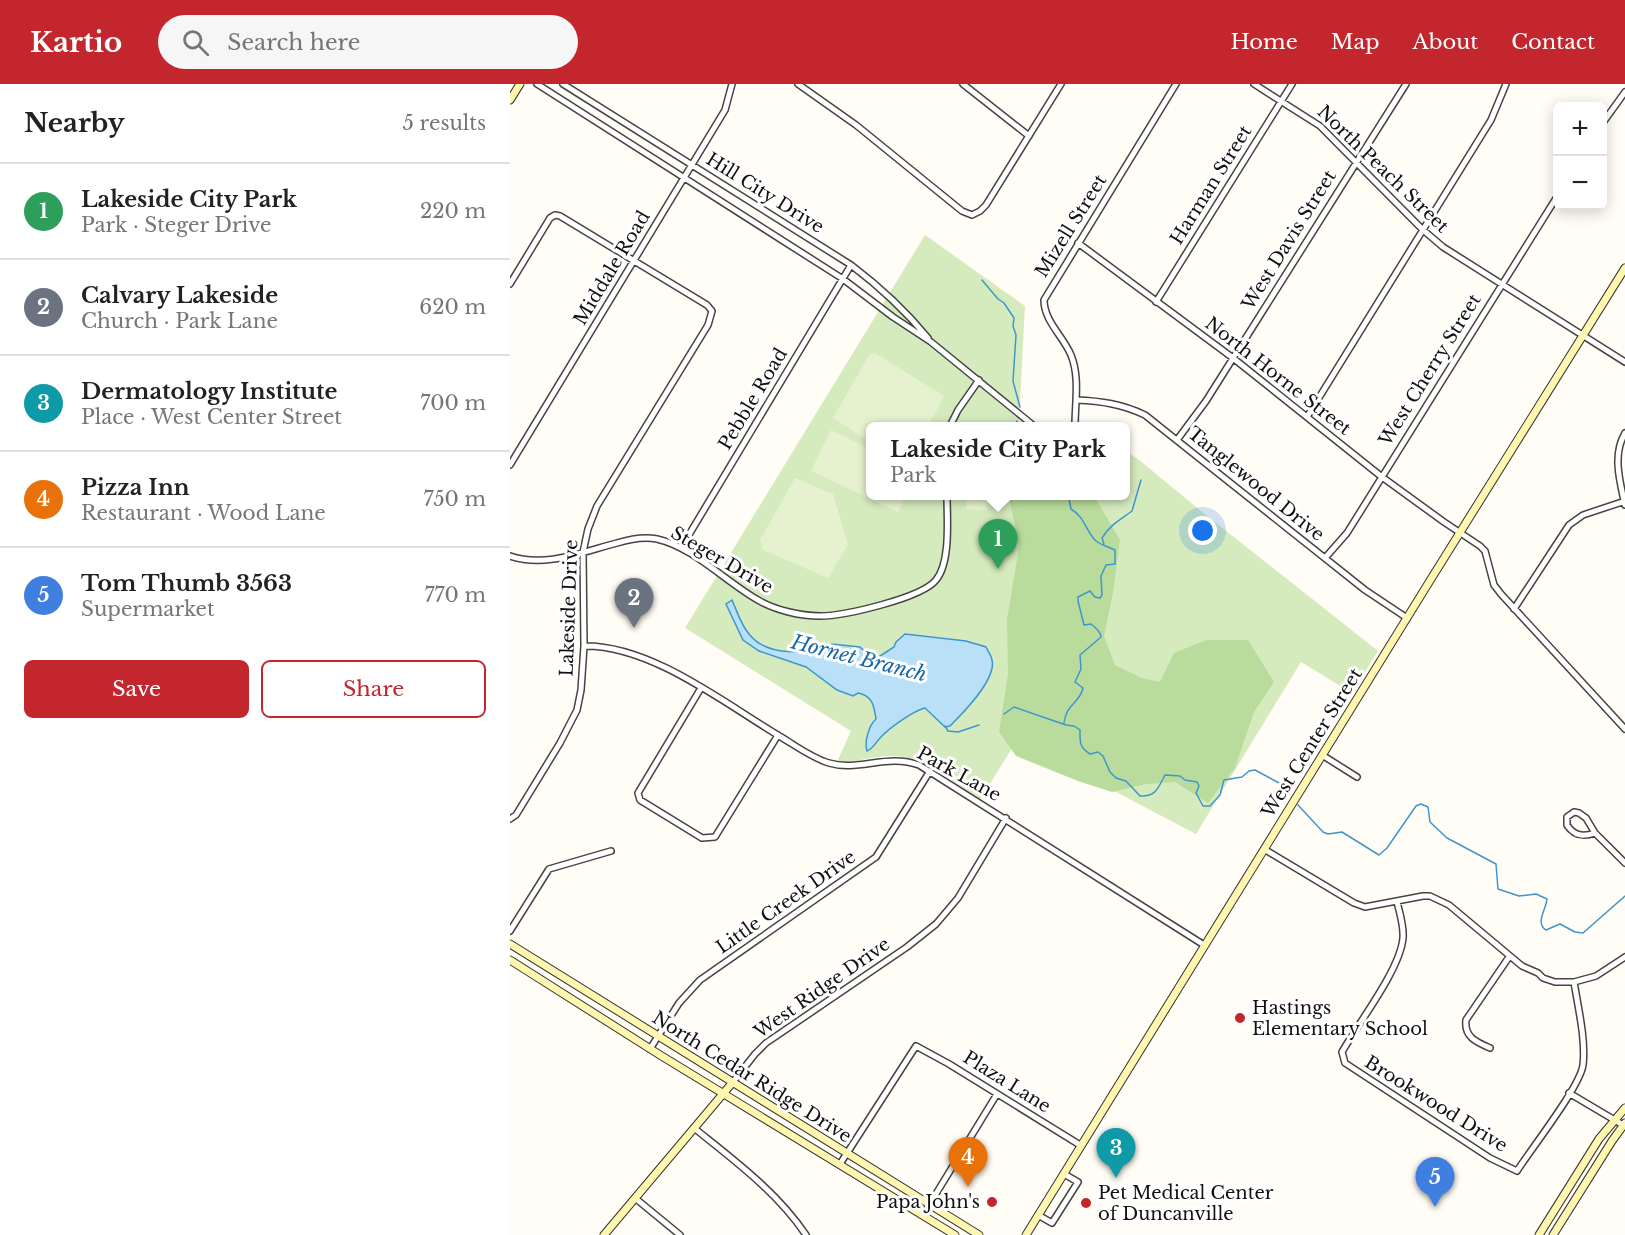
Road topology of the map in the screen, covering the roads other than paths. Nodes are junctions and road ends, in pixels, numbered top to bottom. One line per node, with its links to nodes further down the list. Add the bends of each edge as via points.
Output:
1 (519, 84): 15 (main road)
2 (537, 84): 16 (street, Hill City Drive)
3 (563, 84): 13 (street, Hill City Drive)
4 (732, 84): 21 (street, Middale Road, via 725,110)
5 (798, 84): 19 (street, via 972,215 986,205)
6 (963, 84): 19 (street)
7 (1061, 84): 19 (street)
8 (1176, 84): 25 (street, Mizell Street)
9 (1254, 84): 17 (street, North Peach Street)
10 (1292, 84): 17 (street, Harman Street)
11 (1406, 84): 20 (street, West Davis Street)
12 (1506, 84): 24 (street, via 1491,120)
13 (569, 88): 16 (street); 21 (street, Hill City Drive)
14 (1625, 92): 18 (street)
15 (510, 100)
16 (562, 100): 22 (street, Hill City Drive)
17 (1281, 101): 20 (street, North Peach Street, via 1320,126); 32 (street, Harman Street)
18 (1607, 117)
19 (1029, 136)
20 (1356, 162): 24 (street, North Peach Street); 35 (street, West Davis Street)
21 (692, 166): 22 (street, Middale Road); 27 (street, Hill City Drive)
22 (685, 178): 26 (street, Middale Road); 29 (street, Hill City Drive)
23 (1553, 201): 31 (street, West Cherry Street)
24 (1422, 230): 31 (street, North Peach Street); 39 (street)
25 (1078, 243): 32 (street, North Horne Street); 38 (street, Mizell Street, via 1044,300 1046,313 1072,356)
26 (633, 262): 30 (street, via 555,215); 45 (street, Middale Road); 51 (street, Lakeside Drive, via 712,311 708,325 597,506)
27 (851, 266): 29 (street, Pebble Road); 34 (street, Hill City Drive, via 890,296)
28 (1625, 268): 33 (main road, West Center Street)
29 (843, 279): 34 (street, Hill City Drive); 50 (street, Pebble Road)
30 (510, 284)
31 (1501, 284): 33 (street, North Peach Street); 46 (street, West Cherry Street)
32 (1156, 302): 35 (street, North Horne Street)
33 (1582, 335): 36 (street, North Peach Street); 49 (main road, West Center Street)
34 (931, 342): 37 (street, Hill City Drive)
35 (1233, 358): 39 (street, North Horne Street); 44 (street, West Davis Street)
36 (1625, 362)
37 (979, 380): 40 (street); 41 (street, Hill City Drive)
38 (1076, 400): 42 (street, Mizell Street); 44 (street, Tanglewood Drive, via 1107,402 1131,409)
39 (1307, 417): 46 (street, North Horne Street)
40 (952, 422)
41 (1029, 422)
42 (1075, 422)
43 (1625, 433): 48 (street, via 1617,458)
44 (1177, 440): 53 (street, Tanglewood Drive)
45 (510, 465)
46 (1382, 477): 49 (street, North Horne Street); 53 (street, West Cherry Street, via 1347,532)
47 (947, 500): 50 (street, Steger Drive, via 944,567 936,581 901,599 845,613 820,616 772,606)
48 (1625, 503): 54 (street, via 1583,515 1569,525)
49 (1460, 533): 54 (street, North Horne Street, via 1485,551 1494,585); 55 (main road, West Center Street)
50 (681, 548): 51 (street, Steger Drive, via 655,538 634,538)
51 (583, 552): 52 (street, Steger Drive, via 556,560 520,560); 56 (street, Lakeside Drive)
52 (510, 556)
53 (1325, 558): 55 (street, Tanglewood Drive)
54 (1514, 609): 58 (street, North Horne Street)
55 (1407, 618): 60 (main road, West Center Street)
56 (584, 646): 57 (street, Park Lane, via 624,650); 64 (street, Lakeside Drive, via 577,710 543,772)
57 (701, 688): 59 (street, Park Lane); 59 (street, via 638,793 640,800 670,820 702,838 715,837)
58 (1625, 729)
59 (778, 735): 61 (street, Park Lane, via 834,764 896,760)
60 (1322, 755): 62 (street); 66 (main road, West Center Street)
61 (930, 771): 63 (street, Park Lane); 77 (street, Little Creek Drive, via 876,857 700,980)
62 (1357, 777)
63 (1006, 818): 72 (street, Park Lane); 80 (street, West Ridge Drive, via 958,897 936,924 766,1043)
64 (510, 819)
65 (1595, 833): 65 (street, via 1579,813 1567,817 1569,828 1578,835); 68 (street)
66 (1264, 849): 69 (street, via 1354,903 1365,907); 72 (main road, West Center Street)
67 (611, 851): 70 (street, via 549,869)
68 (1625, 863)
69 (1397, 902): 73 (street, via 1430,896 1449,905); 82 (street, Brookwood Drive, via 1403,939 1396,965 1342,1052 1345,1063 1490,1158 1517,1171)
70 (510, 931)
71 (510, 944): 77 (main road, North Cedar Ridge Drive)
72 (1204, 945): 88 (main road, West Center Street)
73 (1509, 957): 76 (street, via 1543,978); 78 (street, via 1466,1020 1469,1036)
74 (1625, 957): 76 (street, via 1596,976)
75 (510, 960): 79 (main road, North Cedar Ridge Drive)
76 (1574, 982): 82 (street, Brookwood Drive, via 1583,1066)
77 (658, 1036): 79 (street, Little Creek Drive); 80 (main road, North Cedar Ridge Drive)
78 (1490, 1048)
79 (650, 1049): 81 (main road, North Cedar Ridge Drive)
80 (733, 1082): 81 (main road, West Ridge Drive); 89 (main road, North Cedar Ridge Drive)
81 (723, 1093): 87 (main road, West Ridge Drive); 90 (main road, North Cedar Ridge Drive)
82 (1569, 1093): 85 (street)
83 (997, 1094): 88 (street, Plaza Lane); 89 (street, Plaza Lane, via 916,1046); 93 (street)
84 (1625, 1108): 85 (main road)
85 (1614, 1119): 86 (street); 102 (main road)
86 (1624, 1124): 103 (main road)
87 (694, 1128): 92 (main road, West Ridge Drive); 98 (street, via 756,1178 783,1204)
88 (1080, 1145): 91 (main road, West Center Street)
89 (848, 1153): 90 (street); 93 (main road, North Cedar Ridge Drive)
90 (840, 1164): 94 (main road, North Cedar Ridge Drive)
91 (1064, 1174): 95 (main road, West Center Street); 95 (street, via 1078,1182 1052,1223)
92 (635, 1198): 96 (main road, West Ridge Drive); 97 (street)
93 (929, 1204): 94 (street); 100 (main road, North Cedar Ridge Drive)
94 (923, 1215): 99 (main road, North Cedar Ridge Drive)
95 (1038, 1215): 101 (main road, West Center Street)
96 (604, 1235)
97 (680, 1235)
98 (806, 1235)
99 (955, 1235)
100 (979, 1235)
101 (1026, 1235)
102 (1539, 1235)
103 (1553, 1235)

